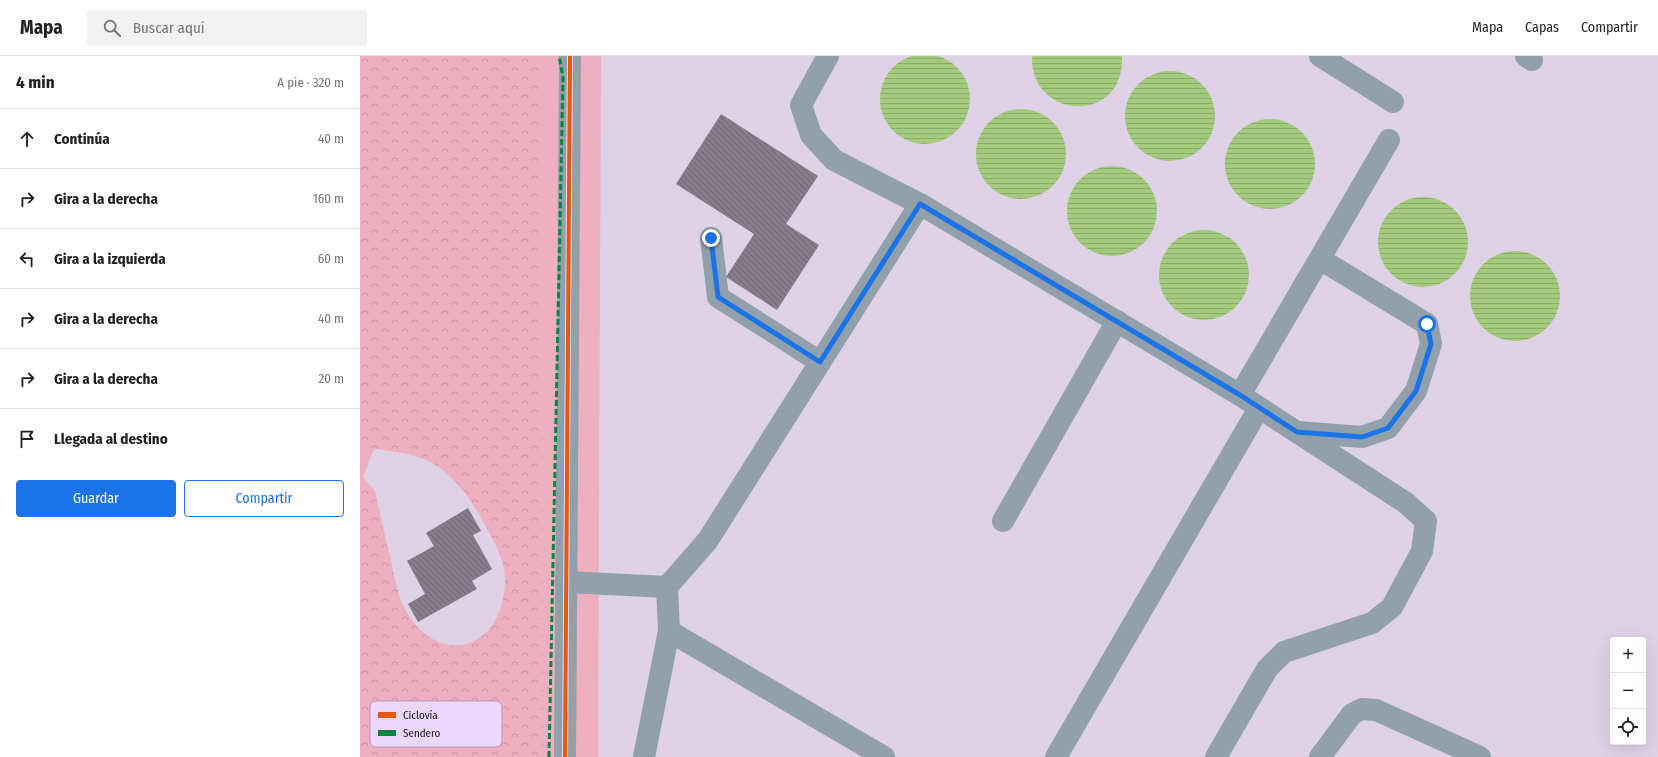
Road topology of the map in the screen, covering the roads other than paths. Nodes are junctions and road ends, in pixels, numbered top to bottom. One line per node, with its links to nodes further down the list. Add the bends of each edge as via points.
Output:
1 (570, 56): 15 (street)
2 (828, 56): 6 (street, via 801,105 811,135 834,160)
3 (1320, 56): 4 (street)
4 (1393, 102)
5 (1389, 140): 8 (street)
6 (920, 204): 9 (street); 10 (street)
7 (711, 238): 10 (street, via 718,297)
8 (1320, 259): 11 (street); 13 (street, via 1427,324 1431,344 1416,391 1388,428 1362,437)
9 (1117, 321): 11 (street); 14 (street)
10 (820, 362): 16 (street, via 708,540)
11 (1240, 395): 12 (street)
12 (1260, 408): 13 (street); 21 (street)
13 (1297, 432): 22 (street, via 1406,503 1426,521 1422,551 1392,607 1372,623 1284,652 1272,663)
14 (1003, 521)
15 (566, 582): 16 (street); 18 (street)
16 (667, 587): 17 (street)
17 (669, 631): 19 (street); 20 (street)
18 (565, 757)
19 (644, 757)
20 (884, 757)
21 (1056, 757)
22 (1216, 757)
23 (1320, 757): 24 (street, via 1352,714 1362,709 1376,710)
24 (1480, 757)

